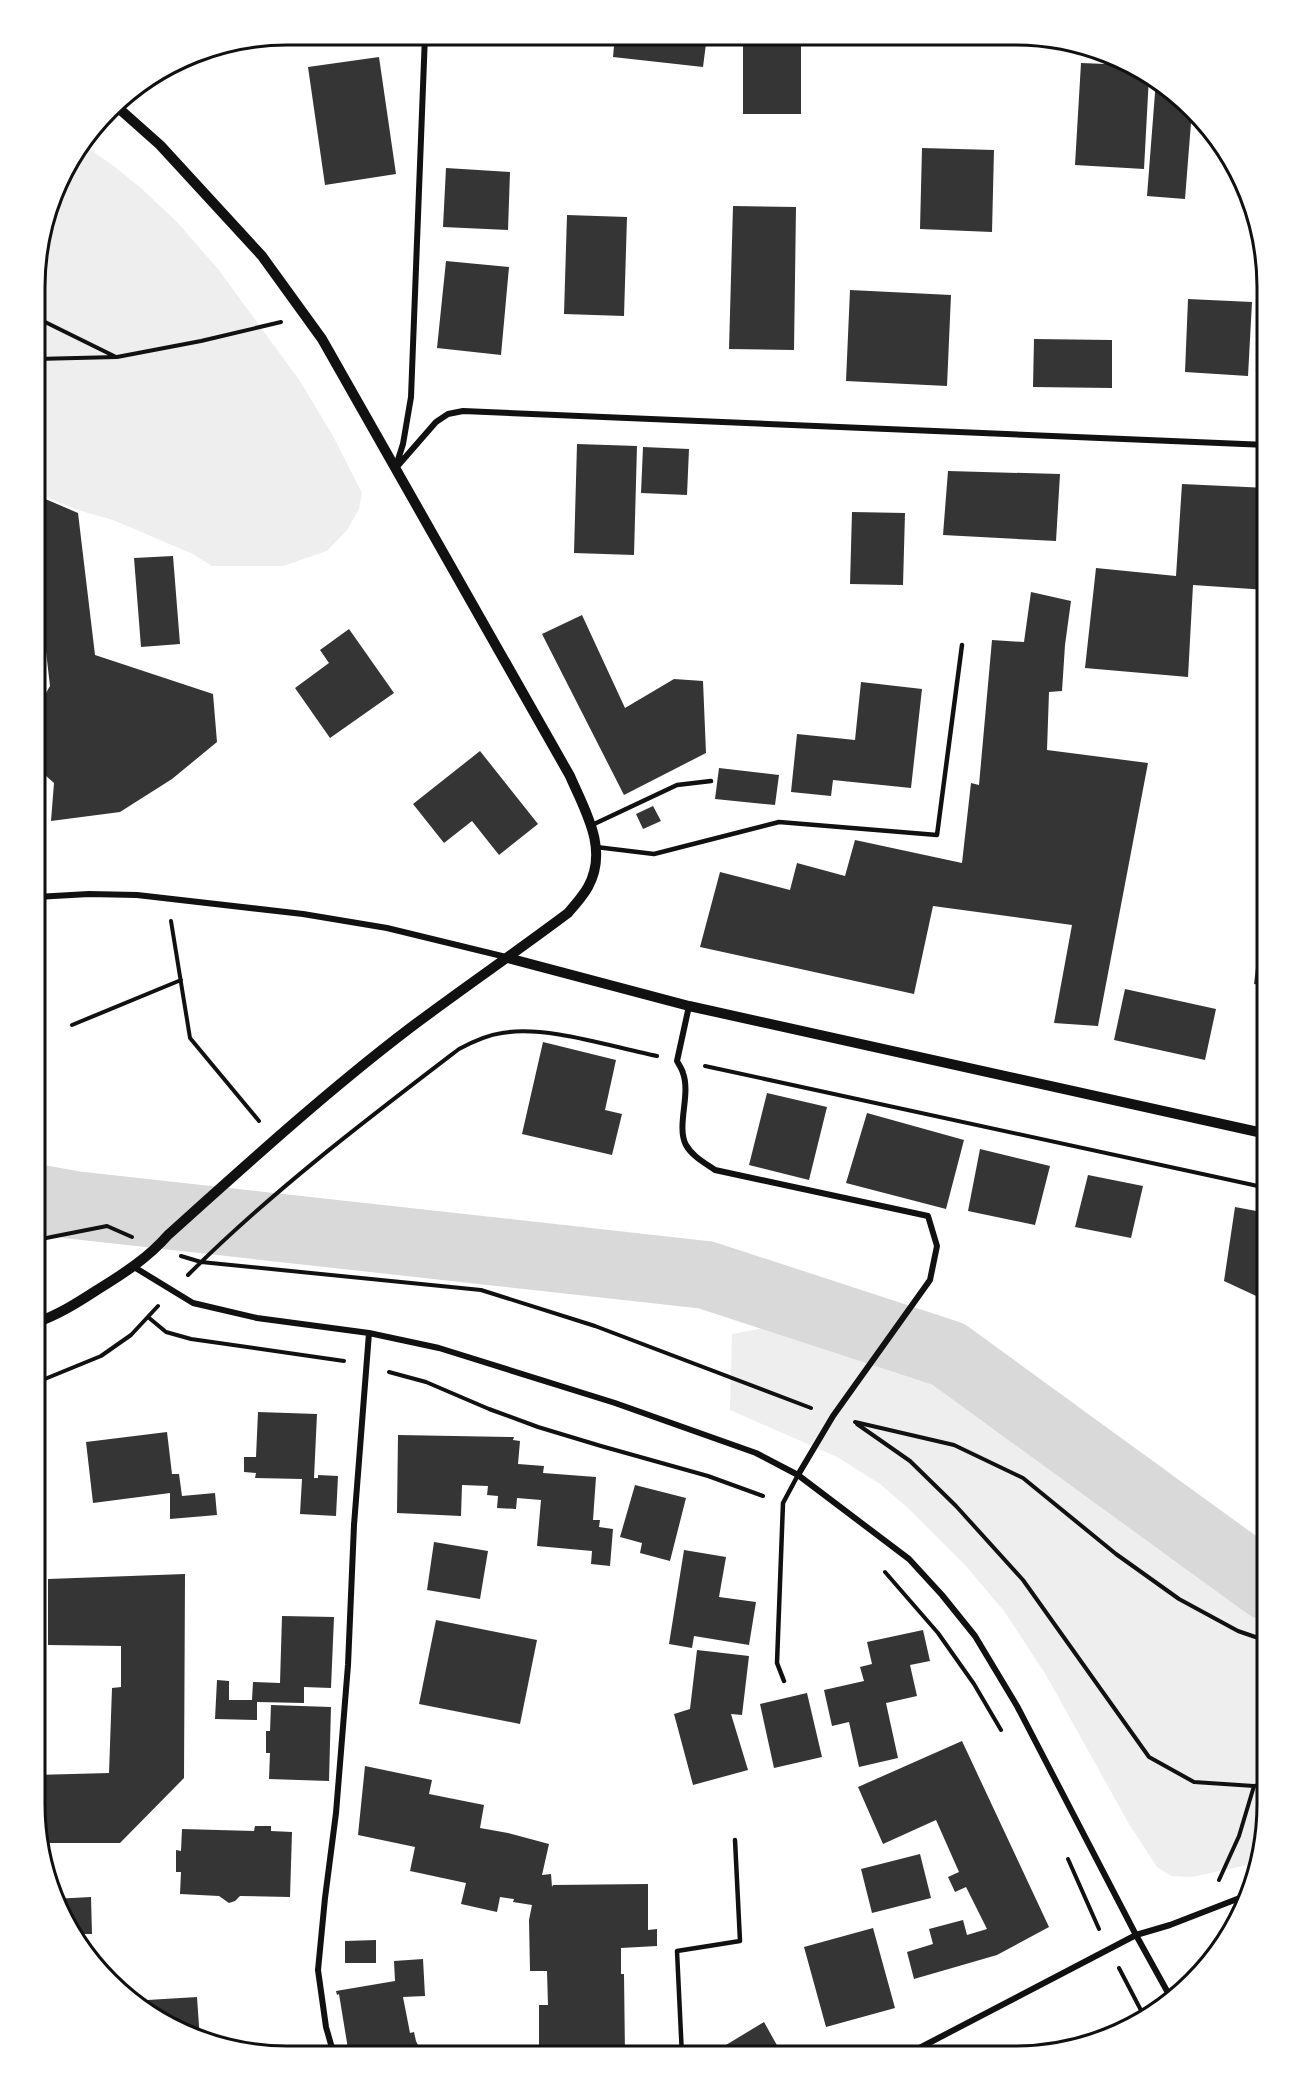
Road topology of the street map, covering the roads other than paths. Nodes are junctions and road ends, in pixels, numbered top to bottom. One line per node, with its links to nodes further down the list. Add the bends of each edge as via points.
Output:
1 (425, 45): 4 (street, via 411,397)
2 (122, 111): 4 (street, via 160,144 262,256 321,339)
3 (1257, 445): 4 (street, via 463,411 436,422)
4 (395, 470): 7 (street, via 570,776)
5 (962, 645): 8 (lane, via 938,835 779,822 654,854)
6 (711, 780): 7 (lane, via 677,785)
7 (592, 825): 8 (street)
8 (596, 847): 10 (street, via 588,887 568,913)
9 (45, 896): 10 (street, via 166,897 343,919)
10 (508, 958): 11 (street); 13 (street, via 409,1029 324,1098)
11 (689, 1006): 12 (street); 16 (street, via 676,1061 684,1075 683,1134 695,1155 715,1170 928,1216 937,1246 930,1280 833,1416)
12 (1257, 1132)
13 (134, 1267): 14 (street); 15 (street, via 193,1303 257,1318)
14 (45, 1319)
15 (369, 1333): 16 (street, via 450,1351 615,1403 756,1453); 22 (street, via 348,1665 318,1970)
16 (798, 1474): 17 (lane, via 783,1503 777,1663); 20 (street, via 909,1559 975,1636 1017,1706)
17 (784, 1681)
18 (735, 1840): 23 (lane, via 740,1941 676,1950)
19 (1238, 1899): 20 (street)
20 (1136, 1935): 21 (street); 24 (street)
21 (1167, 1992)
22 (331, 2046)
23 (681, 2046)
24 (923, 2046)

